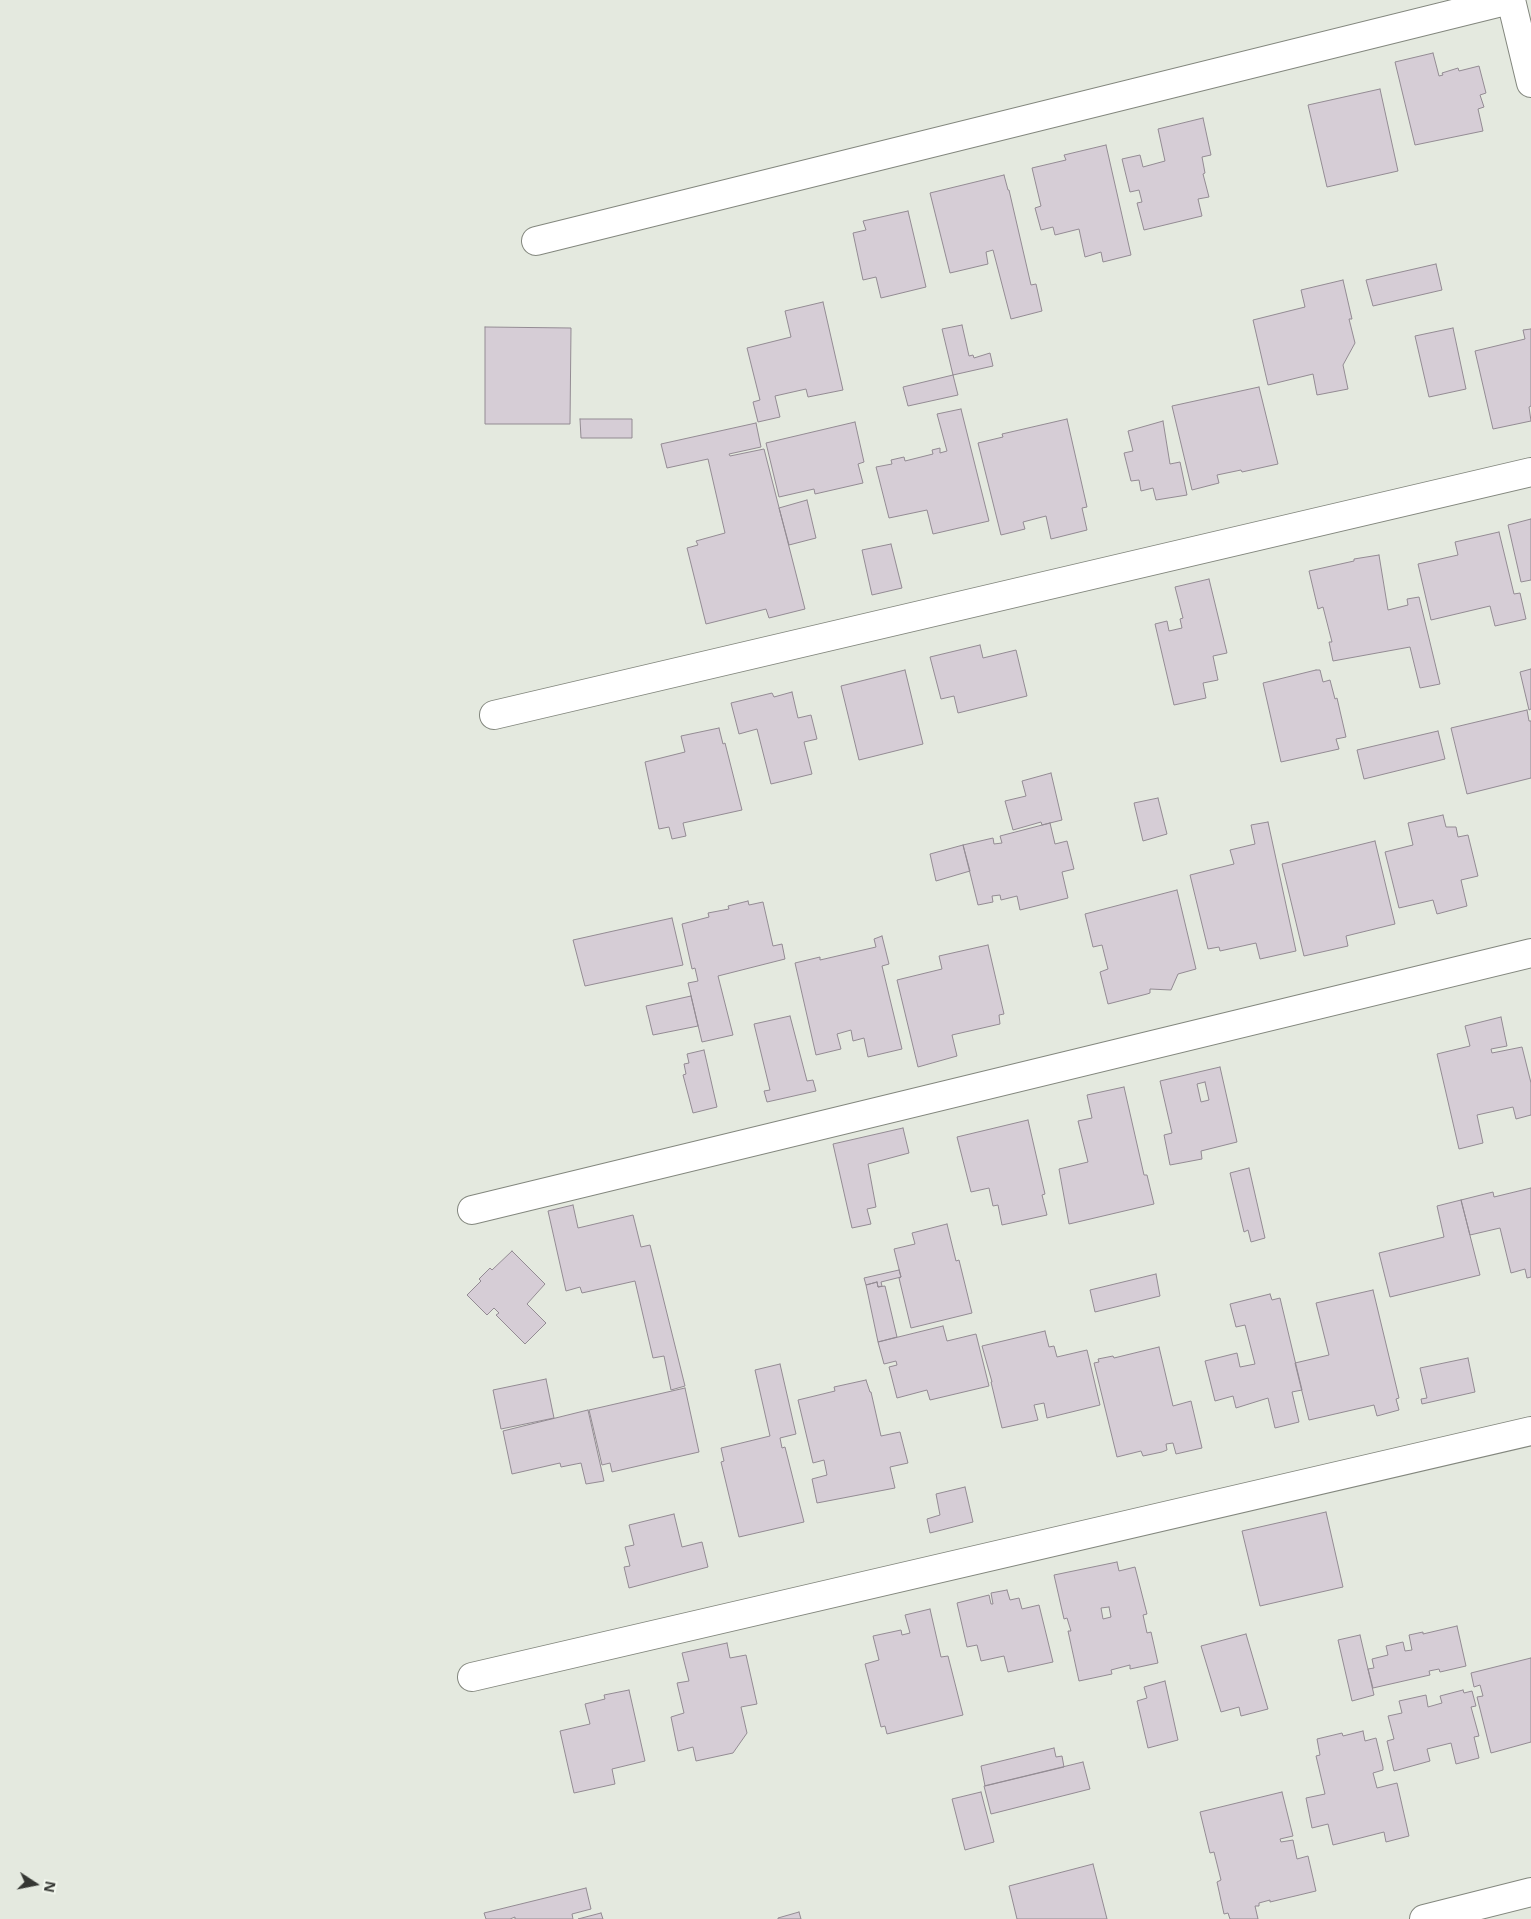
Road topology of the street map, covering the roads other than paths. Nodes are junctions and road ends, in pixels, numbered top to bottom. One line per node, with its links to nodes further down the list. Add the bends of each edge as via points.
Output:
1 (1511, 0): 2 (street); 3 (street)
2 (1530, 70)
3 (536, 241)
4 (1531, 472): 5 (street)
5 (494, 716)
6 (1531, 953): 7 (street)
7 (472, 1210)
8 (1531, 1431): 9 (street)
9 (472, 1677)
10 (1531, 1892): 11 (street)
11 (1424, 1919)

